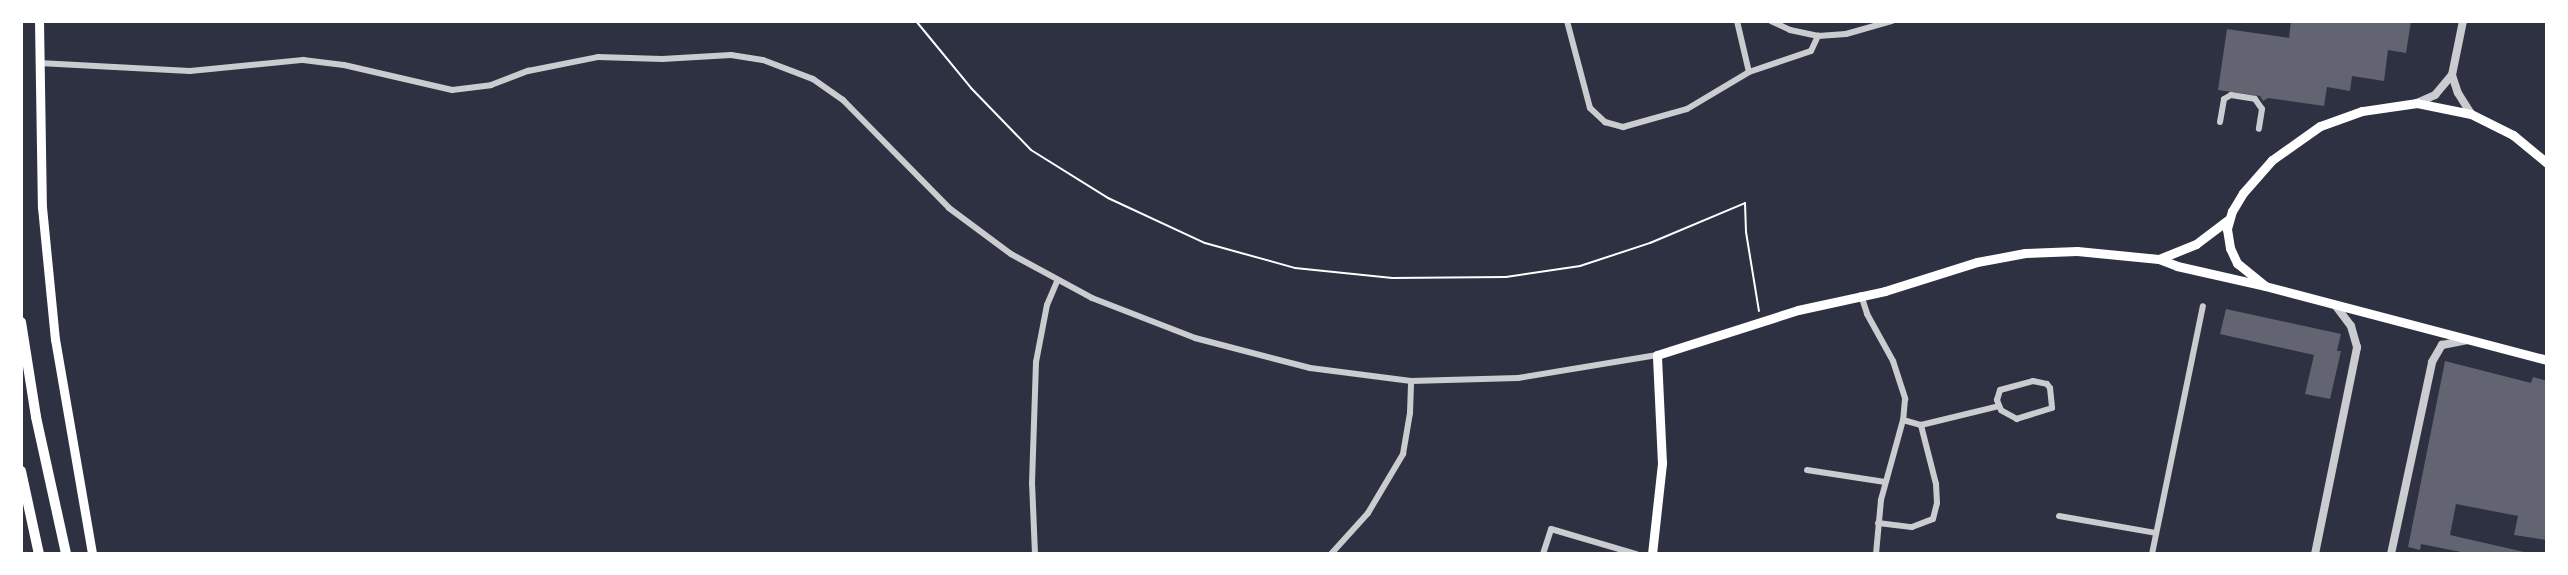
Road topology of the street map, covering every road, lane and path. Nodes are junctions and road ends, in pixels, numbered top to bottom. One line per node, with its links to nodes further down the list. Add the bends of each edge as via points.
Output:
1 (39, 21): 9 (main road)
2 (916, 21): 25 (path, via 971,88 1031,149 1108,198 1205,243 1295,268 1392,278 1506,277 1580,266 1745,203)
3 (1567, 21): 10 (street, via 1587,101 1610,124 1630,126 1668,116 1711,97)
4 (1737, 21): 10 (street)
5 (1771, 21): 8 (street)
6 (1892, 21): 8 (street, via 1846,34)
7 (2463, 21): 11 (street)
8 (1818, 36): 10 (street, via 1811,51)
9 (37, 63): 19 (street, via 190,71 303,60 452,90 491,85 585,58 731,55 763,60 814,79 857,112 949,208); 41 (main road, via 42,207 55,339)
10 (1749, 72)
11 (2452, 75): 12 (street, via 2435,95); 13 (street)
12 (2417, 103): 13 (main road); 17 (main road, via 2361,111 2306,134 2255,178)
13 (2471, 114): 16 (main road, via 2513,135)
14 (2220, 121): 15 (street, via 2224,99 2231,95 2255,99 2262,109)
15 (2259, 129)
16 (2547, 163)
17 (2228, 220): 18 (main road, via 2196,244); 20 (main road, via 2233,257 2246,274)
18 (2159, 259): 20 (main road); 21 (main road, via 2077,251 2025,253)
19 (1057, 281): 29 (street, via 1132,316 1235,350 1310,368); 42 (street, via 1046,305 1036,362)
20 (2265, 286): 23 (main road)
21 (1861, 295): 25 (main road); 31 (street, via 1903,388)
22 (2203, 306): 38 (street)
23 (2336, 306): 26 (main road); 49 (street, via 2351,326 2357,347)
24 (21, 322): 40 (highway)
25 (1762, 322): 27 (main road)
26 (2471, 339): 28 (main road); 50 (street, via 2442,345 2432,362)
27 (1657, 355): 29 (street, via 1518,378); 46 (main road, via 1662,463)
28 (2547, 359)
29 (1411, 381): 43 (street, via 1403,454 1368,513)
30 (1999, 406): 30 (street, via 2000,390 2033,382 2047,384 2052,399 2049,410 2017,419); 32 (street)
31 (1903, 421): 32 (street); 35 (street)
32 (1921, 425): 37 (street, via 1936,484 1933,519 1912,527)
33 (1807, 470): 35 (street)
34 (21, 471): 39 (highway)
35 (1885, 482): 37 (street)
36 (2059, 516): 38 (street)
37 (1878, 523): 47 (street)
38 (2156, 533): 48 (street)
39 (39, 554)
40 (66, 554)
41 (92, 554)
42 (1035, 554)
43 (1331, 554)
44 (1543, 554): 45 (street, via 1551,529)
45 (1636, 554)
46 (1652, 554)
47 (1876, 554)
48 (2152, 554)
49 (2315, 554)
50 (2391, 554)

